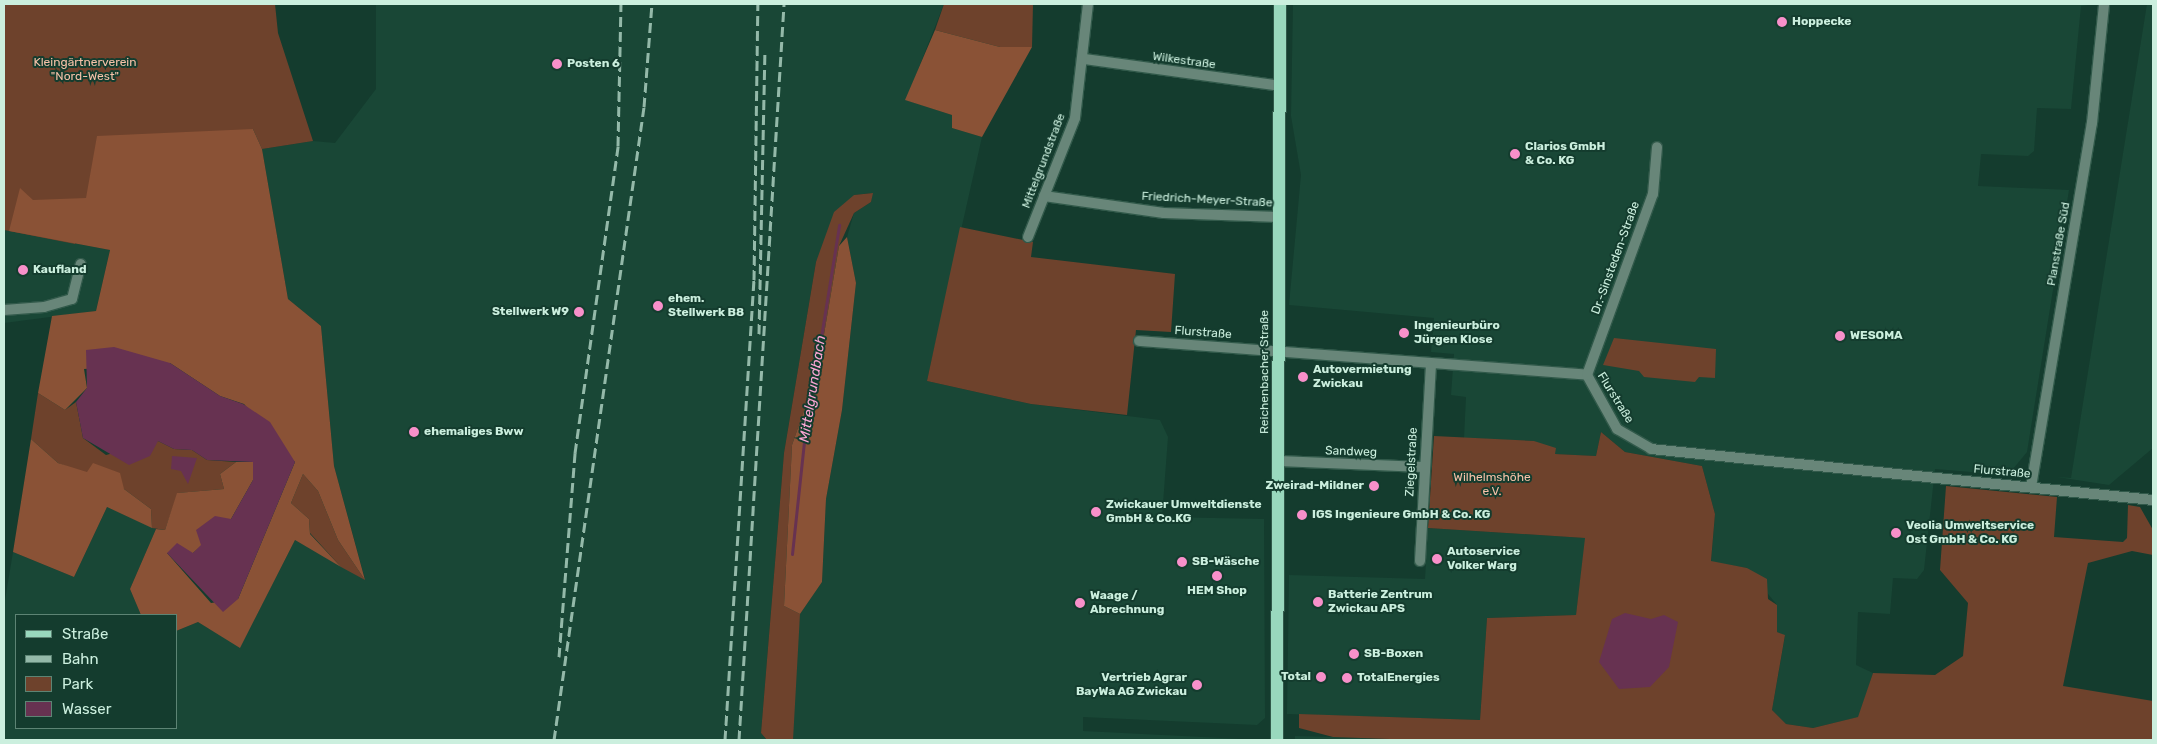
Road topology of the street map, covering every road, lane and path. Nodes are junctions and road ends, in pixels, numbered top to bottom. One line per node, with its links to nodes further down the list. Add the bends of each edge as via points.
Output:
1 (1088, 4): 4 (street, Mittelgrundstraße)
2 (1280, 4): 5 (main road, Reichenbacher Straße)
3 (2104, 4): 18 (street, Planstraße Süd, via 2095,104)
4 (1084, 59): 5 (street, Wilkestraße); 7 (street, Mittelgrundstraße, via 1075,118)
5 (1280, 86): 8 (main road, Reichenbacher Straße)
6 (1657, 147): 15 (street, Dr.-Sinsteden-Straße, via 1652,194)
7 (1044, 196): 8 (street, Friedrich-Meyer-Straße, via 1164,213); 9 (street, Mittelgrundstraße)
8 (1279, 217): 13 (main road, Reichenbacher Straße)
9 (1028, 237)
10 (81, 264): 11 (street, via 72,299 44,307)
11 (4, 310)
12 (1139, 341): 13 (street, Flurstraße)
13 (1279, 351): 14 (street, Flurstraße); 16 (main road, Reichenbacher Straße)
14 (1430, 364): 15 (street, Flurstraße); 17 (street, Ziegelstraße)
15 (1587, 375): 18 (street, Flurstraße, via 1617,429 1651,449)
16 (1278, 461): 17 (street, Sandweg); 21 (main road, Reichenbacher Straße)
17 (1424, 467): 20 (street, Ziegelstraße)
18 (2032, 487): 19 (street, Flurstraße)
19 (2153, 500)
20 (1420, 561)
21 (1277, 740)

